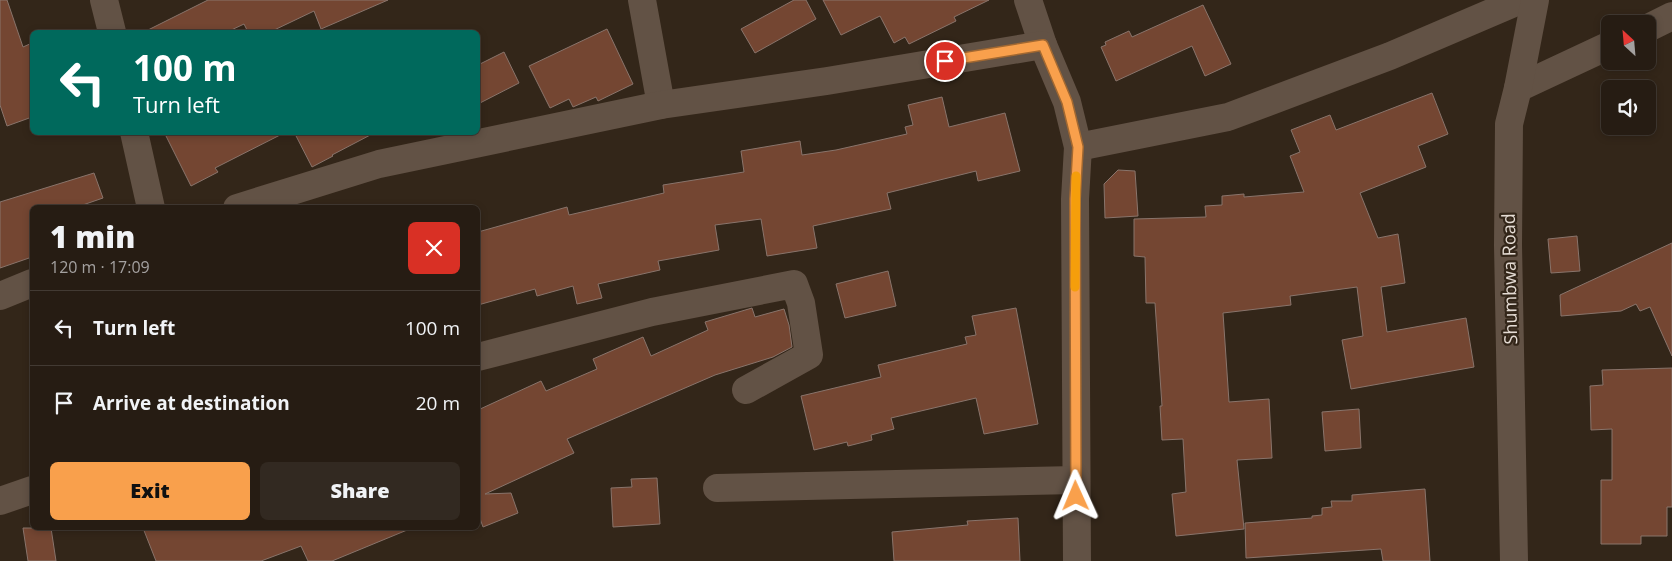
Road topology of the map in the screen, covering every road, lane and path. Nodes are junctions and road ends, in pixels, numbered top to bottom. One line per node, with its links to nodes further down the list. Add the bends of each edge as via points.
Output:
1 (104, 0): 8 (street)
2 (642, 0): 12 (street)
3 (1028, 0): 9 (street)
4 (1521, 0): 14 (street, via 1390,56 1228,117)
5 (1535, 0): 11 (street, Shumbwa Road)
6 (1672, 16): 7 (street)
7 (1656, 24)
8 (112, 30)
9 (1043, 45): 12 (street); 14 (street, via 1067,102)
10 (1601, 49): 11 (street)
11 (1518, 88): 26 (street, Shumbwa Road, via 1509,124)
12 (661, 105): 16 (street, via 379,164)
13 (135, 135): 15 (street)
14 (1078, 147): 21 (street, via 1075,199)
15 (150, 205)
16 (247, 205)
17 (30, 284): 18 (street)
18 (0, 296)
19 (480, 356): 20 (street, via 652,312 794,284 801,303 809,355)
20 (746, 390)
21 (1076, 480): 22 (street); 25 (street)
22 (717, 488)
23 (30, 491): 24 (street)
24 (0, 501)
25 (1077, 561)
26 (1514, 561)

